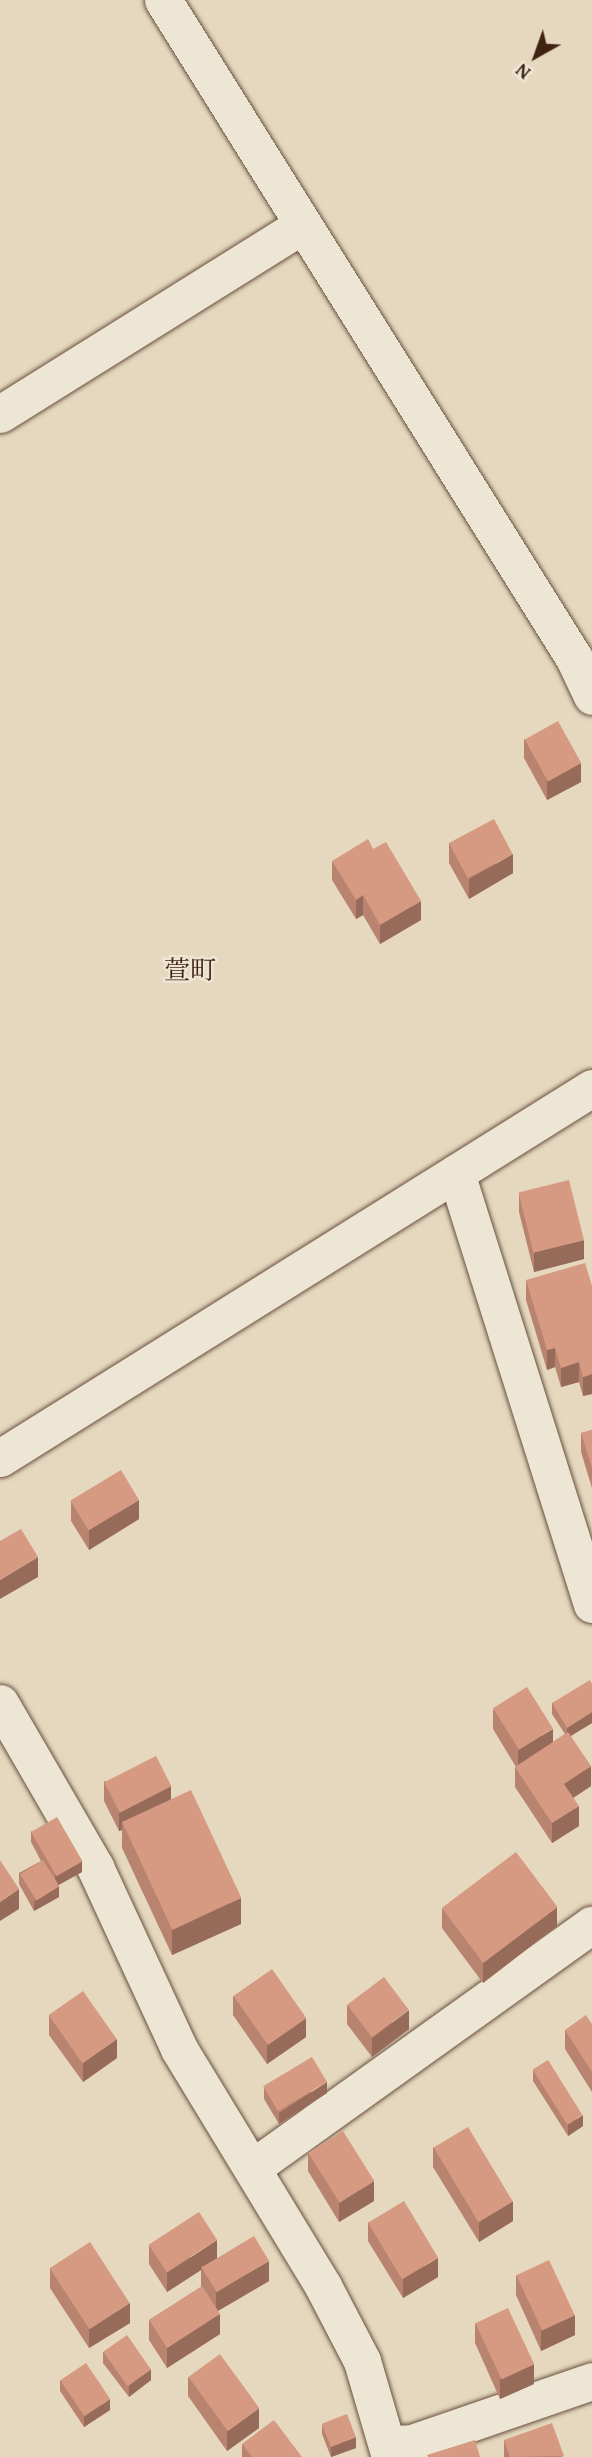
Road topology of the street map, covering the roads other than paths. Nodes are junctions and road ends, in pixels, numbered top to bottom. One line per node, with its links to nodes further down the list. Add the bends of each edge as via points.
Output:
1 (163, 0): 2 (street)
2 (303, 225): 3 (street); 4 (street, via 574,658)
3 (0, 414)
4 (592, 696)
5 (592, 1088): 6 (street)
6 (456, 1173): 7 (street); 8 (street)
7 (0, 1458)
8 (592, 1604)
9 (0, 1703): 11 (street, via 95,1867 179,2049)
10 (592, 1925): 11 (street)
11 (252, 2168): 13 (street, via 362,2361)
12 (592, 2381): 13 (street)
13 (389, 2451)

